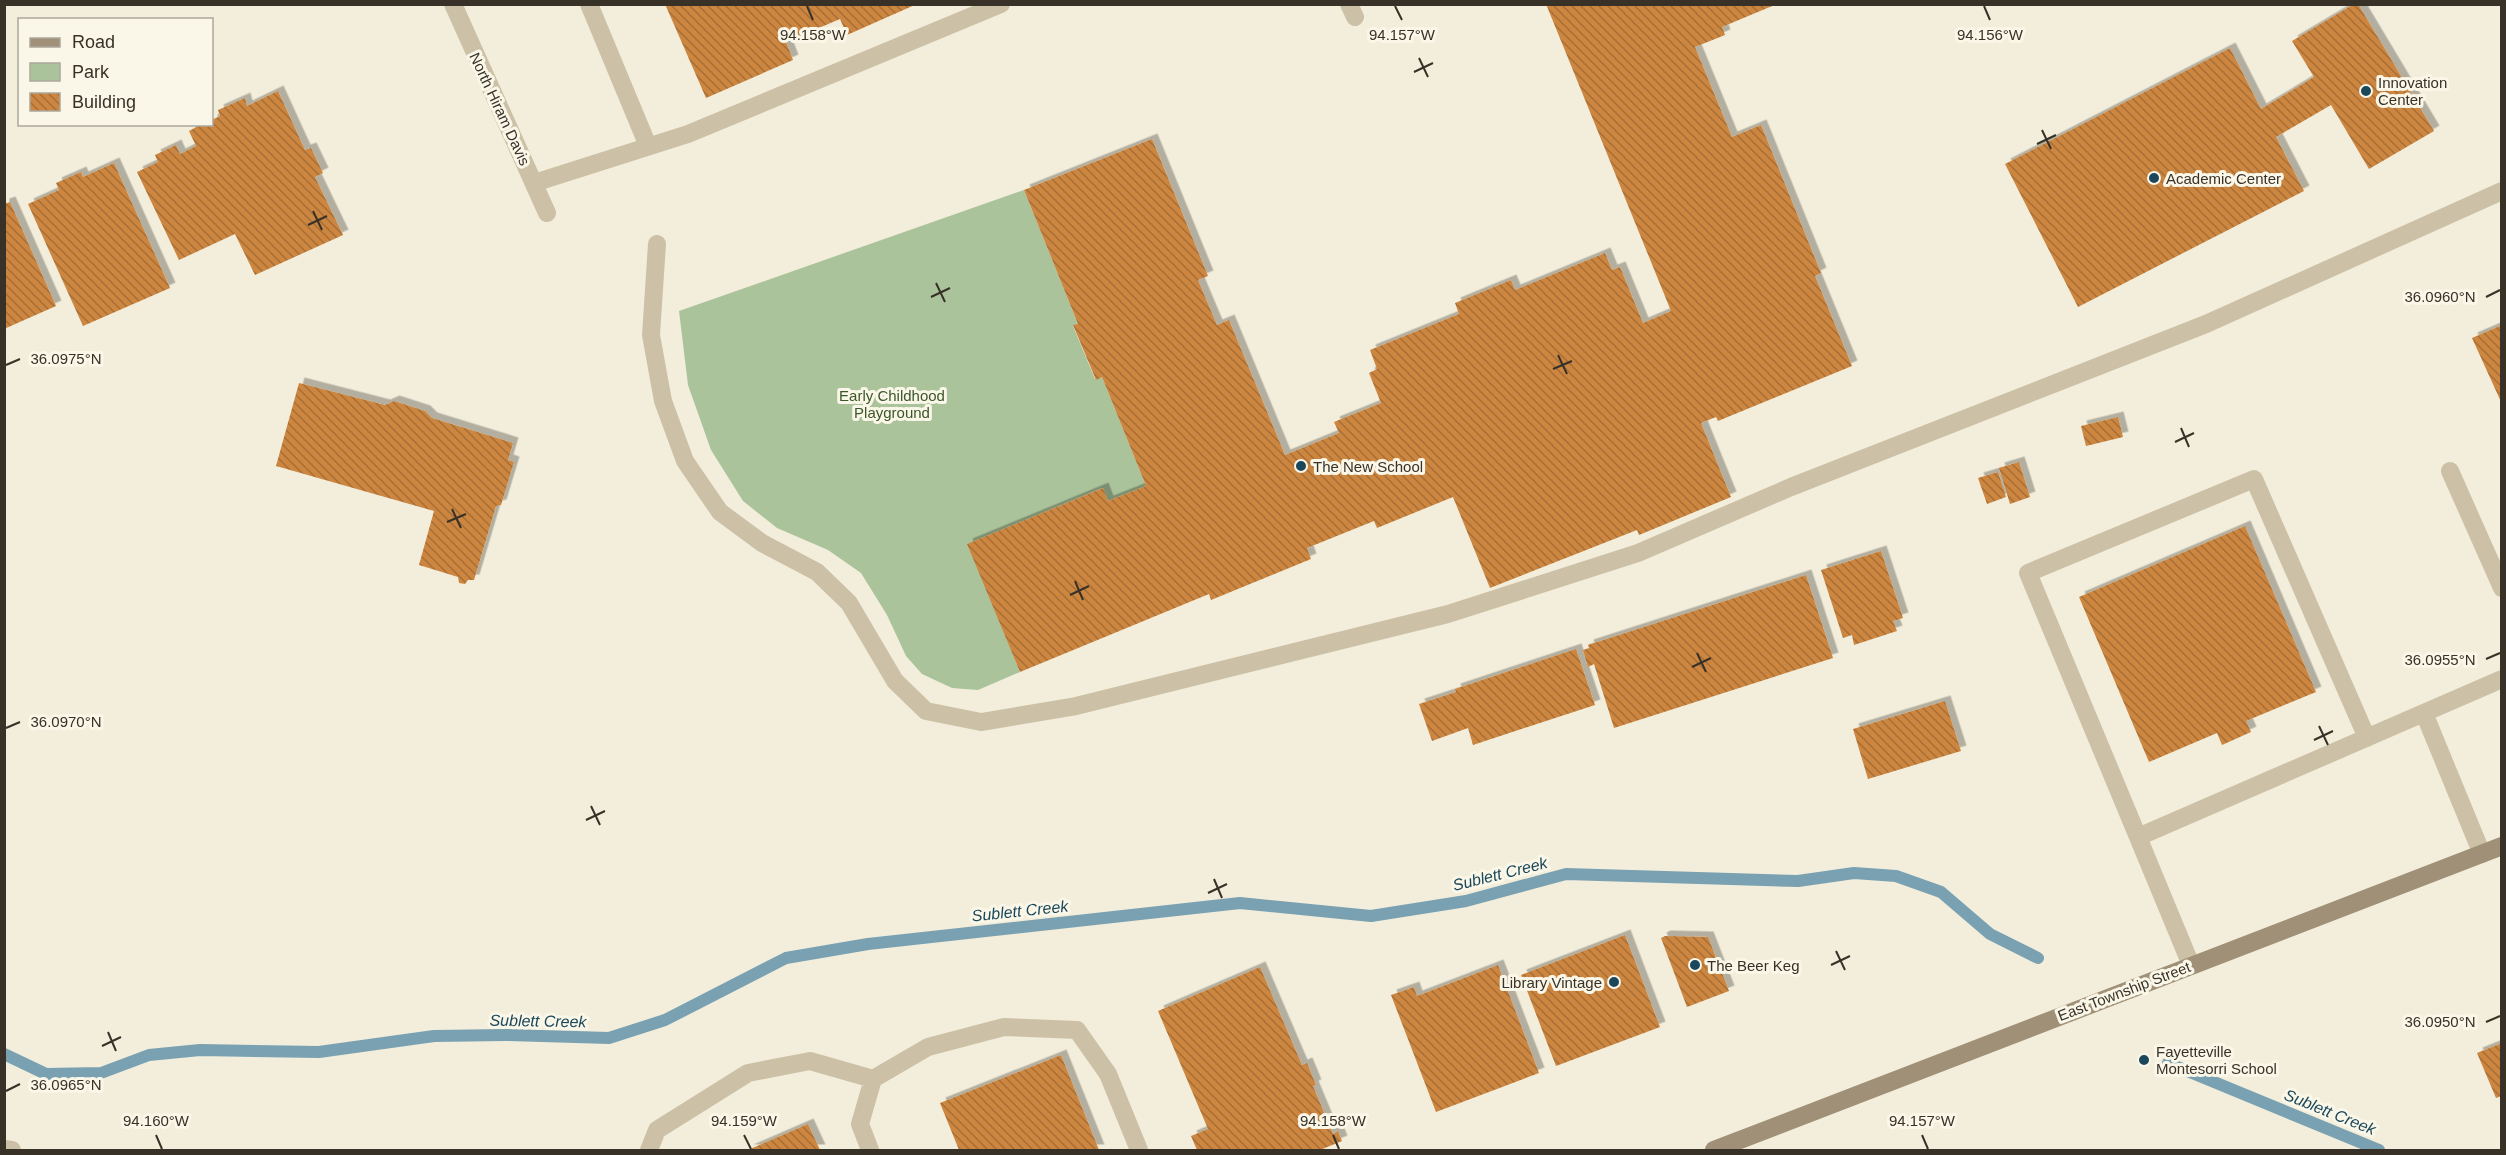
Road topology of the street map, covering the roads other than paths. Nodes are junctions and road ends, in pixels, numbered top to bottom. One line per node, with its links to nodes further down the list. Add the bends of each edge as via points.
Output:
1 (453, 4): 5 (street, North Hiram Davis)
2 (589, 4): 4 (street)
3 (1001, 4): 4 (street, via 688,134)
4 (648, 146): 5 (street)
5 (534, 183): 7 (street, North Hiram Davis)
6 (2502, 190): 8 (street, via 2206,324 1791,487 1638,553 1448,614 1076,706 981,722 926,711 895,681 849,603 817,572 762,543 720,512 685,461 663,401 651,335)
7 (548, 213)
8 (657, 244)
9 (2450, 471): 10 (street)
10 (2502, 588)
11 (2502, 679): 12 (street)
12 (2424, 713): 13 (street); 16 (street)
13 (2367, 738): 14 (street); 14 (street, via 2254,479 2028,573)
14 (2138, 837): 17 (street)
15 (2502, 846): 16 (street, East Township Street)
16 (2482, 854): 17 (street, East Township Street)
17 (2191, 966): 19 (street, East Township Street)
18 (873, 1079): 22 (street, via 810,1060 748,1073 657,1130); 23 (street, via 860,1124); 24 (street, via 928,1047 1004,1027 1077,1030 1108,1074)
19 (1750, 1144): 25 (street, East Township Street)
20 (4, 1149): 21 (street)
21 (12, 1150)
22 (650, 1150)
23 (870, 1150)
24 (1139, 1150)
25 (1714, 1150)

